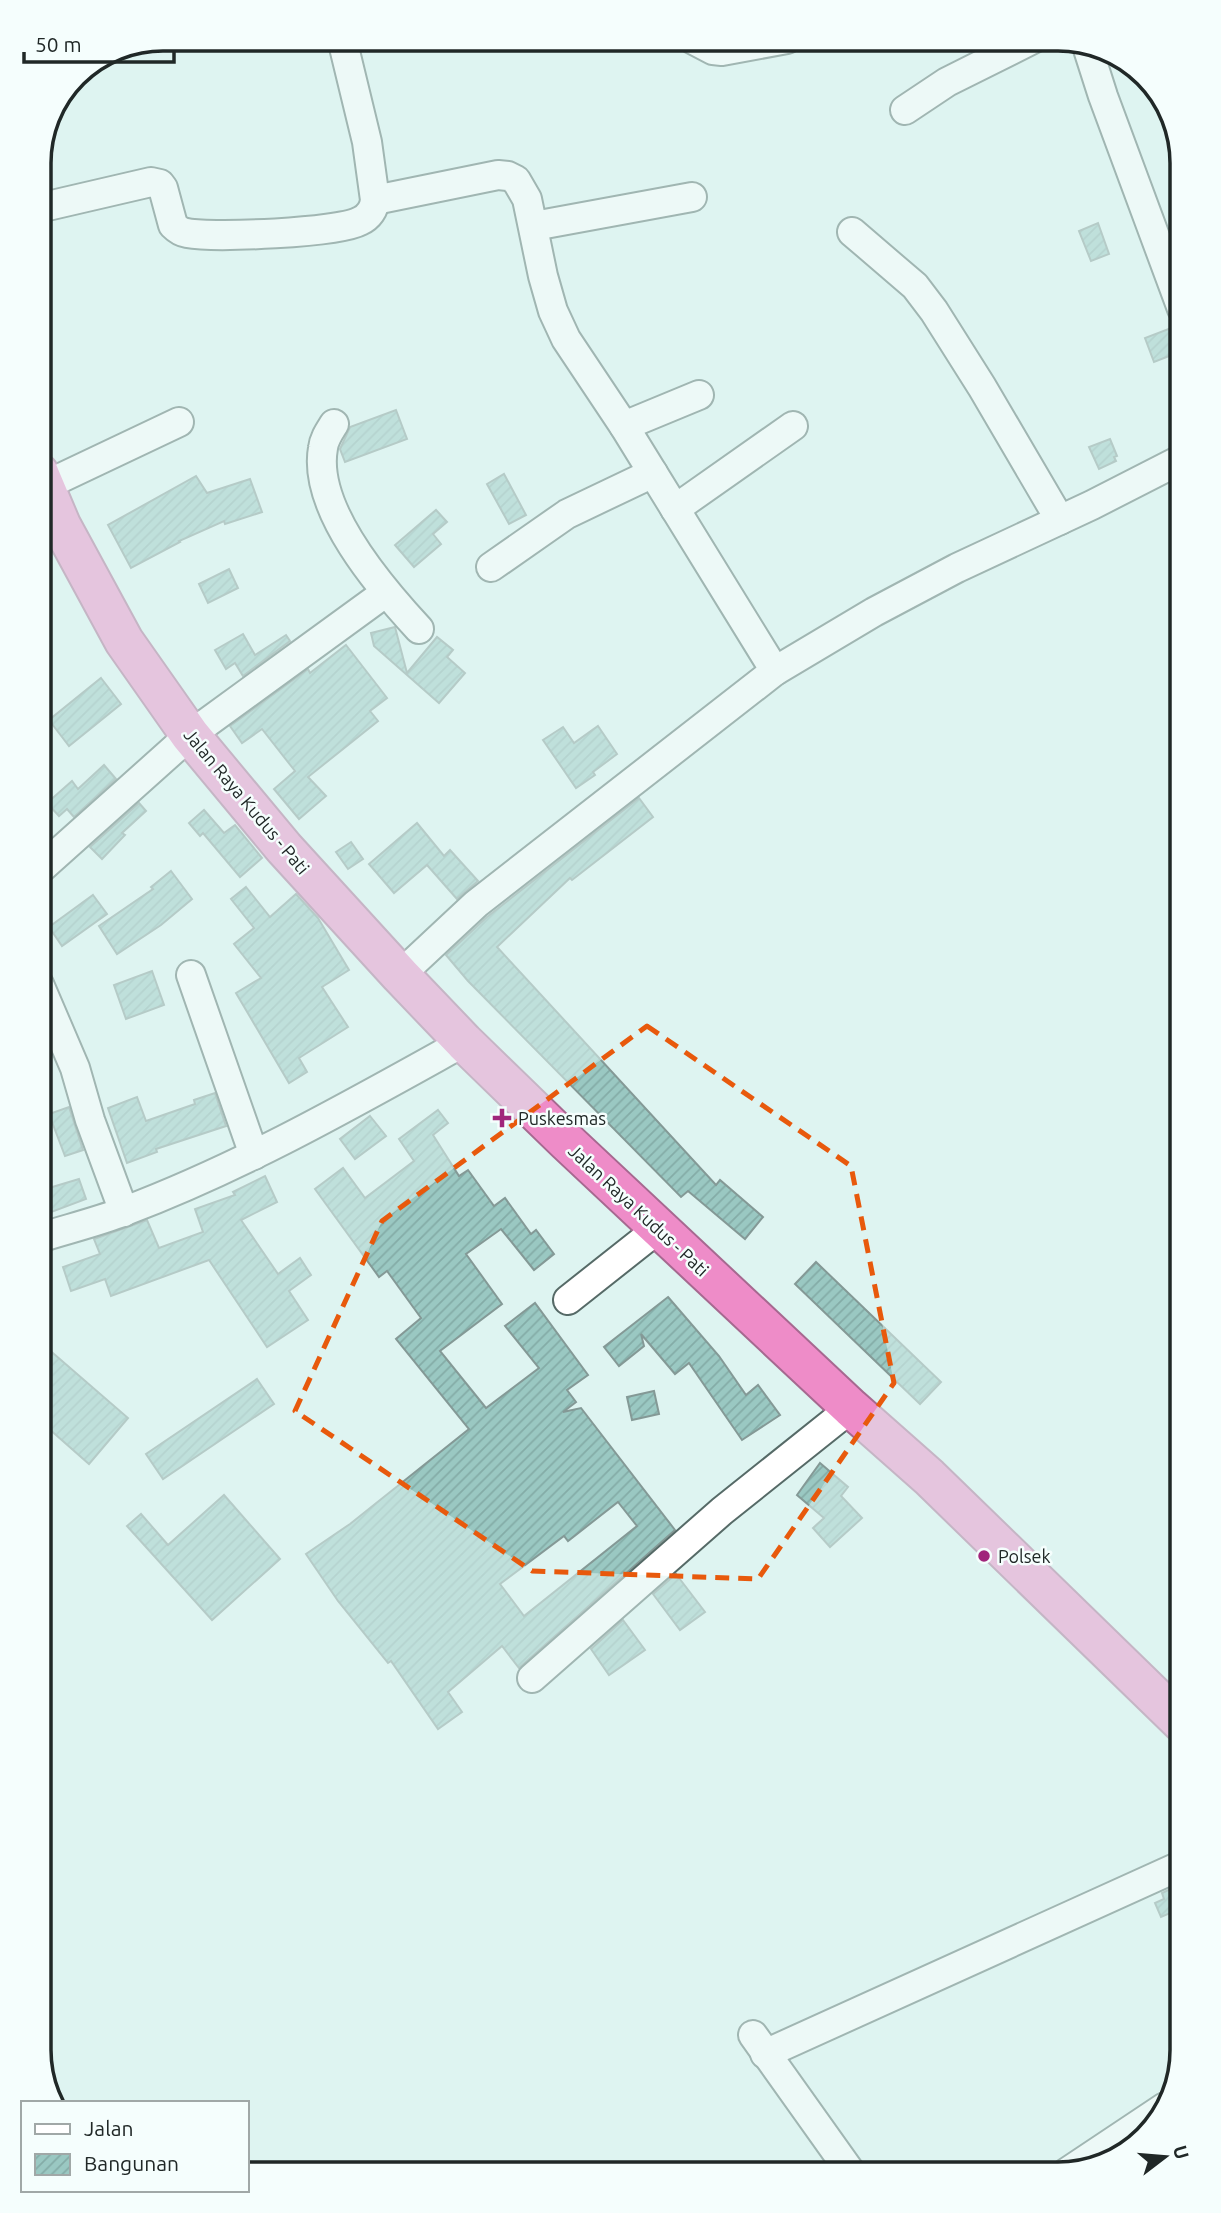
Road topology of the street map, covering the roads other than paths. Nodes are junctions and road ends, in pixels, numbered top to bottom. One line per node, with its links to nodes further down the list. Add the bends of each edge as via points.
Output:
1 (345, 51): 6 (street, via 367,142)
2 (1009, 51): 4 (street, via 947,82)
3 (1090, 56): 10 (street)
4 (905, 110)
5 (692, 197): 8 (street)
6 (374, 200): 7 (street, via 368,215 352,224 238,235 179,231 157,183); 8 (street, via 508,176 523,190)
7 (51, 205)
8 (534, 226): 14 (street, via 553,311 566,339)
9 (852, 232): 21 (street, via 915,286 934,312)
10 (1170, 277)
11 (699, 395): 14 (street)
12 (179, 422): 18 (street)
13 (334, 424): 23 (street, via 322,454 331,503)
14 (624, 426): 17 (street)
15 (793, 426): 20 (street)
16 (1170, 464): 21 (street)
17 (653, 472): 20 (street); 22 (street, via 567,514)
18 (51, 476)
19 (51, 502): 26 (highway, Jalan Raya Kudus - Pati, via 117,629)
20 (675, 509): 25 (street)
21 (1060, 520): 25 (street, via 957,568)
22 (491, 567)
23 (385, 593): 24 (street); 26 (street)
24 (419, 629)
25 (775, 671): 29 (street, via 476,904)
26 (190, 735): 27 (street); 29 (highway, Jalan Raya Kudus - Pati, via 284,848)
27 (51, 859)
28 (191, 975): 32 (street)
29 (400, 975): 31 (highway, Jalan Raya Kudus - Pati)
30 (51, 1029): 33 (street, via 75,1069)
31 (464, 1042): 32 (street); 34 (highway, Jalan Raya Kudus - Pati)
32 (254, 1155): 33 (street)
33 (124, 1212): 35 (street)
34 (659, 1228): 36 (street); 37 (highway, Jalan Raya Kudus - Pati)
35 (51, 1234)
36 (568, 1300)
37 (851, 1408): 38 (street, via 722,1511); 39 (highway, Jalan Raya Kudus - Pati)
38 (532, 1678)
39 (1170, 1711)
40 (1170, 1870): 43 (street, via 759,2045)
41 (1144, 2121): 42 (street)
42 (1090, 2157)
43 (843, 2162)

